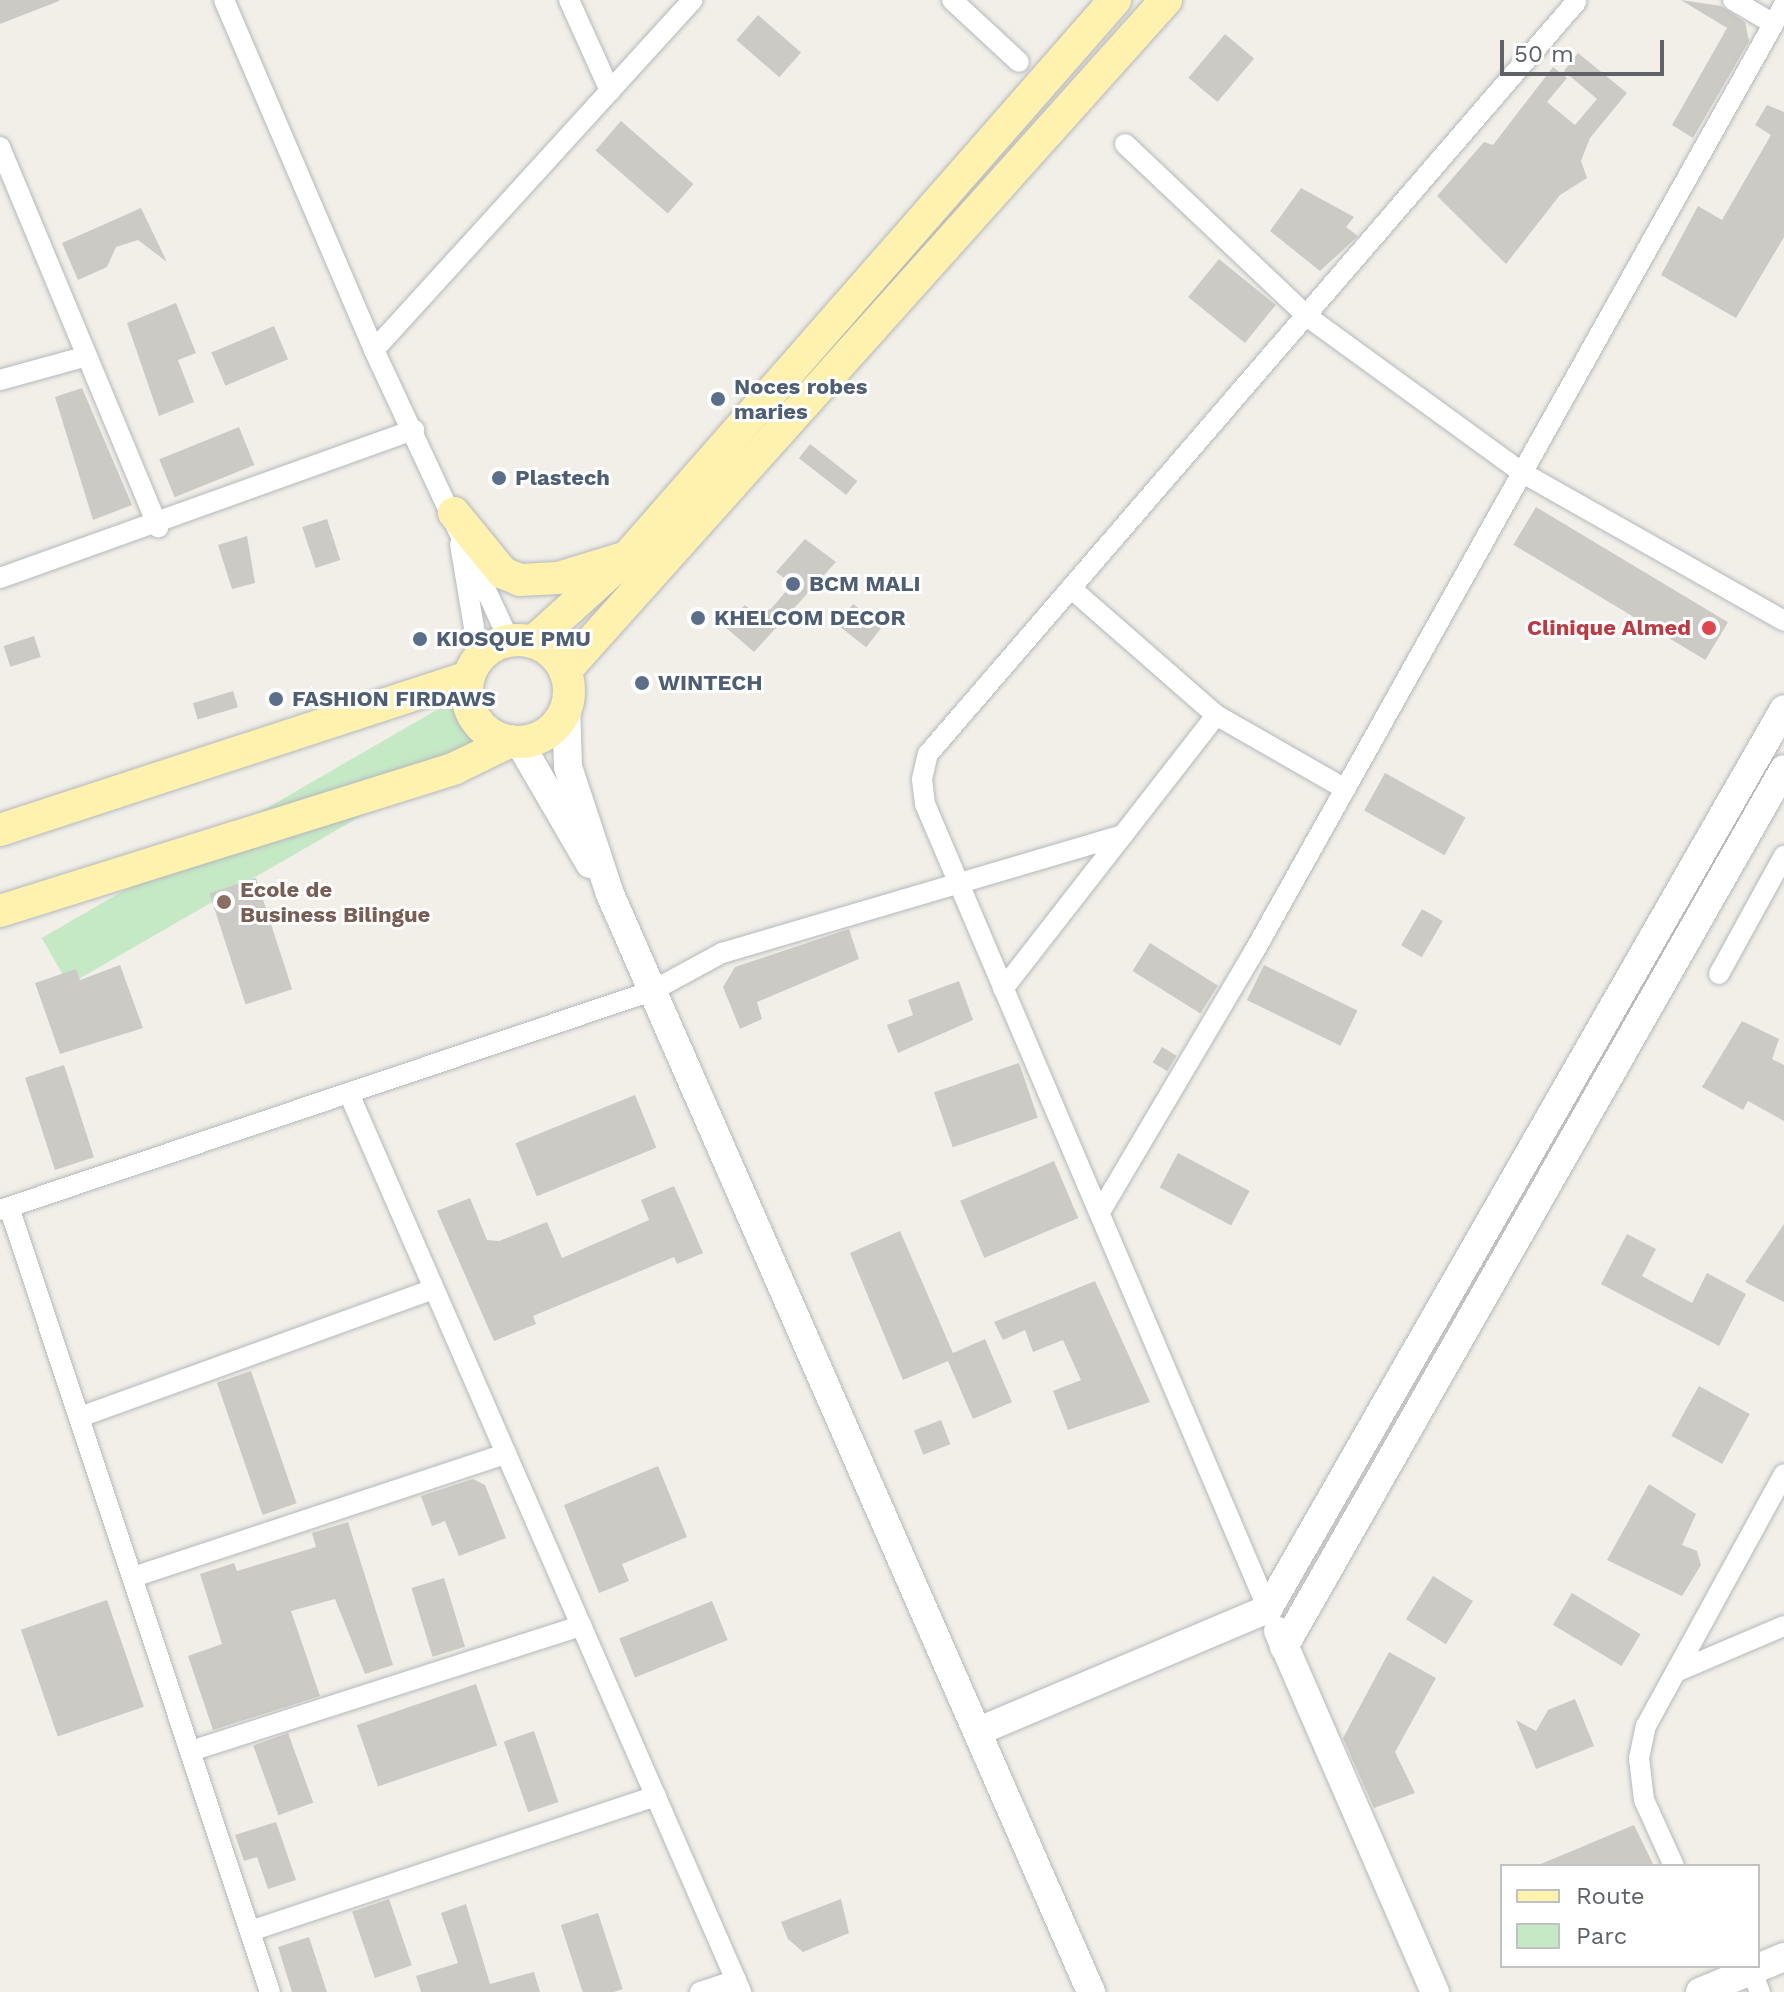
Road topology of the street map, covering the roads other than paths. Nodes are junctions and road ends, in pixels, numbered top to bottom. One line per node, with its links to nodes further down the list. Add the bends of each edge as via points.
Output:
1 (224, 0): 20 (street)
2 (569, 0): 16 (street)
3 (692, 0): 16 (street)
4 (952, 0): 15 (street)
5 (1097, 0): 13 (main road)
6 (1115, 0): 13 (main road)
7 (1166, 0): 14 (main road)
8 (1179, 0): 14 (main road)
9 (1733, 0): 12 (street)
10 (1576, 2): 19 (street)
11 (1784, 5): 12 (street)
12 (1772, 23): 24 (street)
13 (1071, 49): 27 (main road)
14 (1121, 50): 33 (main road)
15 (1019, 62)
16 (610, 91): 20 (street)
17 (1125, 144): 19 (street)
18 (0, 147): 21 (street)
19 (1308, 317): 24 (street); 29 (street)
20 (374, 350): 23 (street)
21 (87, 356): 22 (street); 26 (street)
22 (0, 380)
23 (414, 430): 25 (street); 26 (street)
24 (1521, 472): 30 (street); 39 (street)
25 (454, 513): 27 (main road, via 503,573 520,580 558,578); 31 (street); 32 (street)
26 (158, 527): 28 (street)
27 (627, 557): 31 (main road)
28 (0, 578)
29 (1072, 589): 36 (street); 43 (street, via 928,754 925,804)
30 (1784, 621)
31 (522, 642): 32 (main road); 33 (main road)
32 (474, 667): 37 (main road, via 476,718); 40 (main road)
33 (565, 671): 34 (main road)
34 (566, 706): 37 (main road, via 548,732); 44 (street, via 568,767)
35 (1784, 709): 57 (street)
36 (1216, 715): 39 (street); 41 (street)
37 (515, 741): 44 (street); 45 (main road, via 455,768)
38 (1784, 769): 60 (street)
39 (1345, 789): 51 (street)
40 (0, 830)
41 (1123, 835): 43 (street); 47 (street)
42 (1784, 856): 46 (street)
43 (959, 883): 47 (street); 48 (street, via 722,953)
44 (610, 894): 48 (street)
45 (0, 911)
46 (1719, 974)
47 (1003, 989): 51 (street)
48 (652, 991): 49 (street); 62 (street)
49 (350, 1096): 50 (street); 52 (street)
50 (4, 1209): 53 (street)
51 (1100, 1212): 57 (street)
52 (434, 1289): 53 (street); 54 (street)
53 (80, 1417): 56 (street)
54 (506, 1454): 56 (street); 58 (street)
55 (1784, 1474): 61 (street)
56 (133, 1577): 63 (street)
57 (1268, 1609): 60 (street); 62 (street)
58 (581, 1626): 63 (street); 64 (street)
59 (1784, 1626): 61 (street)
60 (1284, 1647): 75 (street)
61 (1676, 1672): 65 (street, via 1646,1726 1639,1758 1644,1800)
62 (979, 1731): 74 (street)
63 (191, 1751): 66 (street)
64 (656, 1796): 66 (street); 71 (street)
65 (1673, 1864)
66 (250, 1931): 72 (street)
67 (1784, 1957): 69 (street)
68 (1759, 1968): 70 (street)
69 (1760, 1968)
70 (1739, 1977): 76 (street)
71 (739, 1986): 73 (street)
72 (270, 1992)
73 (700, 1992)
74 (1091, 1992)
75 (1435, 1992)
76 (1700, 1992)

